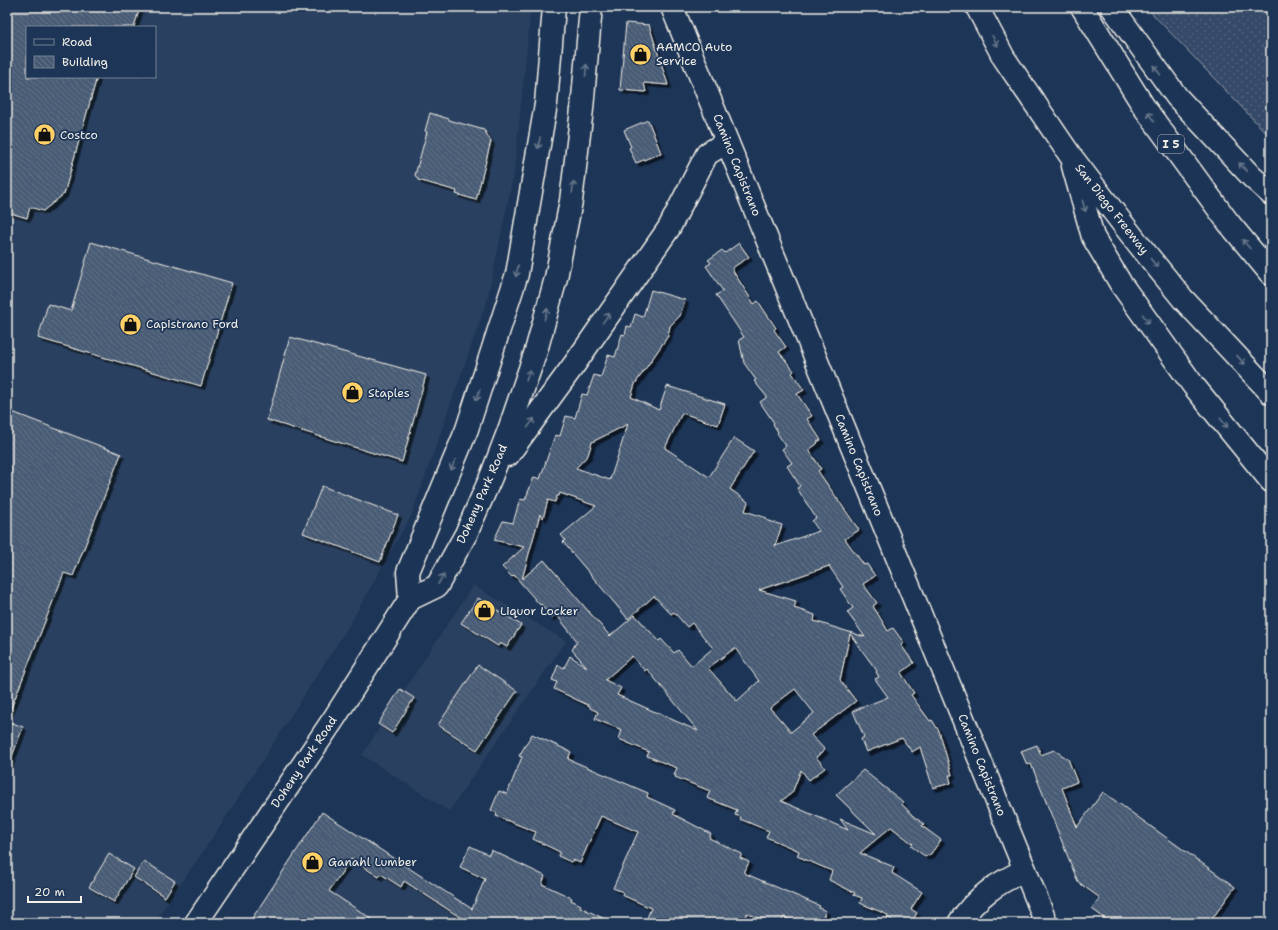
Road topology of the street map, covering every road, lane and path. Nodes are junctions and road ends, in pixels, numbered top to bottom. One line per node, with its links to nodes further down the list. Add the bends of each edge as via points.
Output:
1 (554, 7): 14 (main road, one-way to 14, via 546,104 517,274 467,429 408,572)
2 (592, 7): 12 (main road, Doheny Park Road, one-way to 2, via 536,351 556,278 571,201)
3 (672, 7): 7 (main road, Camino Capistrano)
4 (977, 7): 8 (main road, San Diego Freeway, one-way to 8, via 1004,58)
5 (1082, 7): 10 (main road, I 5, one-way to 5, via 1228,222 1144,107)
6 (1112, 7): 9 (main road, one-way to 6, via 1177,97)
7 (727, 142): 12 (main road, one-way to 7, via 576,362 669,228 707,154); 15 (main road, Camino Capistrano)
8 (1070, 155): 11 (main road, San Diego Freeway, one-way to 11, via 1183,299); 13 (main road, one-way to 13, via 1093,237 1121,284 1192,385)
9 (1271, 194)
10 (1271, 274)
11 (1271, 393)
12 (491, 477): 14 (main road, Doheny Park Road, one-way to 12, via 437,586 466,534)
13 (1271, 481)
14 (410, 600): 16 (main road, Doheny Park Road, via 335,717)
15 (1025, 870): 17 (main road, via 986,892); 18 (main road, Camino Capistrano)
16 (196, 923)
17 (959, 923)
18 (1046, 923)

